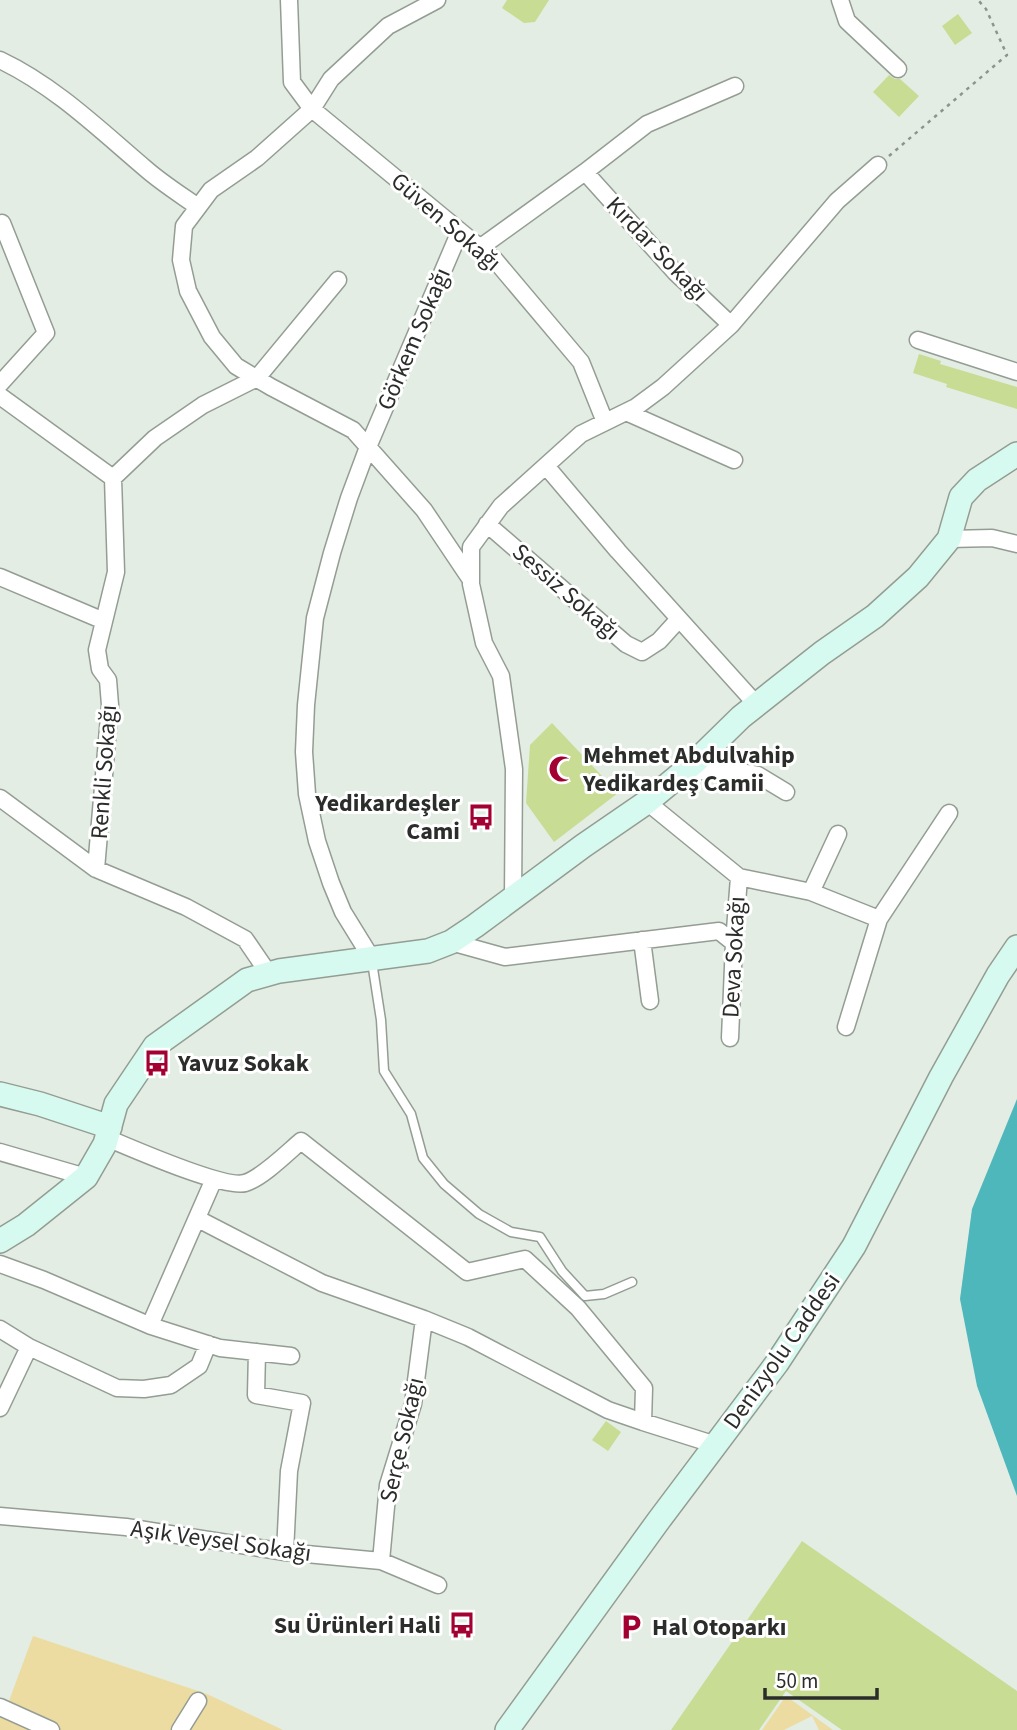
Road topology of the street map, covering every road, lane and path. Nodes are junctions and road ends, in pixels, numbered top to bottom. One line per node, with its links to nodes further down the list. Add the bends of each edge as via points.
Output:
1 (289, 0): 8 (street, Güven Sokağı, via 292,82)
2 (437, 0): 8 (street, via 388,26 331,79)
3 (840, 0): 6 (street, via 847,21)
4 (978, 0): 9 (path, via 1007,55)
5 (0, 60): 11 (street, via 84,115 149,172)
6 (898, 69)
7 (735, 86): 10 (street, via 647,124)
8 (312, 109): 11 (street, via 257,158 211,190); 13 (street, Güven Sokağı)
9 (878, 165): 16 (street, via 837,201)
10 (585, 172): 14 (street); 16 (street, Kırdar Sokağı, via 675,272)
11 (198, 207): 19 (street, via 184,226 181,260 188,291 212,337 236,366)
12 (2, 223): 20 (street, via 46,333)
13 (460, 231): 14 (street, Güven Sokağı); 24 (street, Görkem Sokağı)
14 (481, 247): 23 (street, Güven Sokağı, via 581,362)
15 (338, 281): 19 (street)
16 (731, 325): 22 (street, via 663,387)
17 (918, 340): 18 (street)
18 (1017, 372)
19 (257, 378): 24 (street, via 353,430); 28 (street, via 202,405 155,438)
20 (0, 384)
21 (0, 396): 28 (street)
22 (626, 412): 23 (street); 26 (street)
23 (605, 422): 27 (street, via 581,434)
24 (368, 447): 33 (street, via 424,510); 52 (street, Görkem Sokağı, via 315,618 304,752 317,841 343,912)
25 (1017, 454): 30 (main road, via 976,480 961,497)
26 (734, 460)
27 (546, 466): 29 (street, via 501,506); 34 (street)
28 (113, 478): 35 (street, Renkli Sokağı, via 116,572)
29 (488, 524): 33 (street, via 471,547); 34 (street, Sessiz Sokağı, via 626,644 642,652)
30 (948, 539): 31 (street, via 992,538); 36 (main road, via 918,577 875,616)
31 (1017, 544)
32 (0, 577): 35 (street)
33 (471, 580): 46 (street, via 484,643 501,676 514,769)
34 (679, 619): 36 (street)
35 (104, 621): 43 (street, Renkli Sokağı, via 97,650 100,669 108,680 110,705)
36 (756, 704): 37 (main road)
37 (683, 773): 38 (street, via 722,769 758,775); 40 (main road)
38 (786, 792)
39 (0, 798): 43 (street)
40 (647, 803): 44 (street); 46 (main road)
41 (948, 813): 47 (street)
42 (838, 835): 45 (street)
43 (96, 869): 53 (street, via 186,907 245,939)
44 (739, 877): 45 (street); 50 (street, Deva Sokağı)
45 (811, 892): 47 (street)
46 (513, 898): 49 (main road)
47 (879, 919): 55 (street)
48 (642, 940): 49 (street, via 505,957); 50 (street, via 719,931); 54 (street)
49 (451, 942): 52 (main road, via 428,951)
50 (734, 943): 56 (street, Deva Sokağı)
51 (1017, 947): 75 (main road, Denizyolu Caddesi, via 941,1077 854,1246)
52 (372, 959): 53 (main road); 65 (lane, via 384,1071 411,1114 423,1158 444,1184 479,1214 511,1232 540,1237 585,1296 604,1294)
53 (270, 974): 58 (main road, via 247,979 155,1046 116,1104)
54 (650, 1001)
55 (846, 1027)
56 (730, 1038)
57 (0, 1094): 58 (main road, via 40,1104)
58 (108, 1133): 60 (main road); 61 (street)
59 (0, 1152): 60 (street)
60 (86, 1177): 63 (main road, via 26,1225)
61 (214, 1179): 62 (street); 74 (street, via 244,1184 301,1141 467,1272 525,1259 578,1308 644,1388)
62 (198, 1220): 66 (street, via 322,1283); 67 (street)
63 (2, 1237)
64 (0, 1265): 67 (street)
65 (632, 1282)
66 (425, 1319): 74 (street, via 607,1410); 78 (street, Serçe Sokağı, via 413,1404 388,1485)
67 (150, 1325): 69 (street)
68 (0, 1329): 70 (street)
69 (208, 1344): 70 (street, via 199,1366 171,1385 144,1390 117,1388); 71 (street)
70 (29, 1347): 73 (street)
71 (257, 1352): 72 (street); 77 (street, via 256,1395 302,1403 289,1471)
72 (291, 1356)
73 (0, 1408)
74 (643, 1422): 75 (street)
75 (716, 1445): 84 (main road, Denizyolu Caddesi)
76 (0, 1516): 77 (street, Aşık Veysel Sokağı, via 126,1527)
77 (285, 1552): 78 (street, Aşık Veysel Sokağı)
78 (381, 1561): 79 (street, Aşık Veysel Sokağı)
79 (438, 1585)
80 (198, 1701): 83 (street)
81 (0, 1707): 82 (street)
82 (51, 1730)
83 (180, 1730)
84 (507, 1730)

